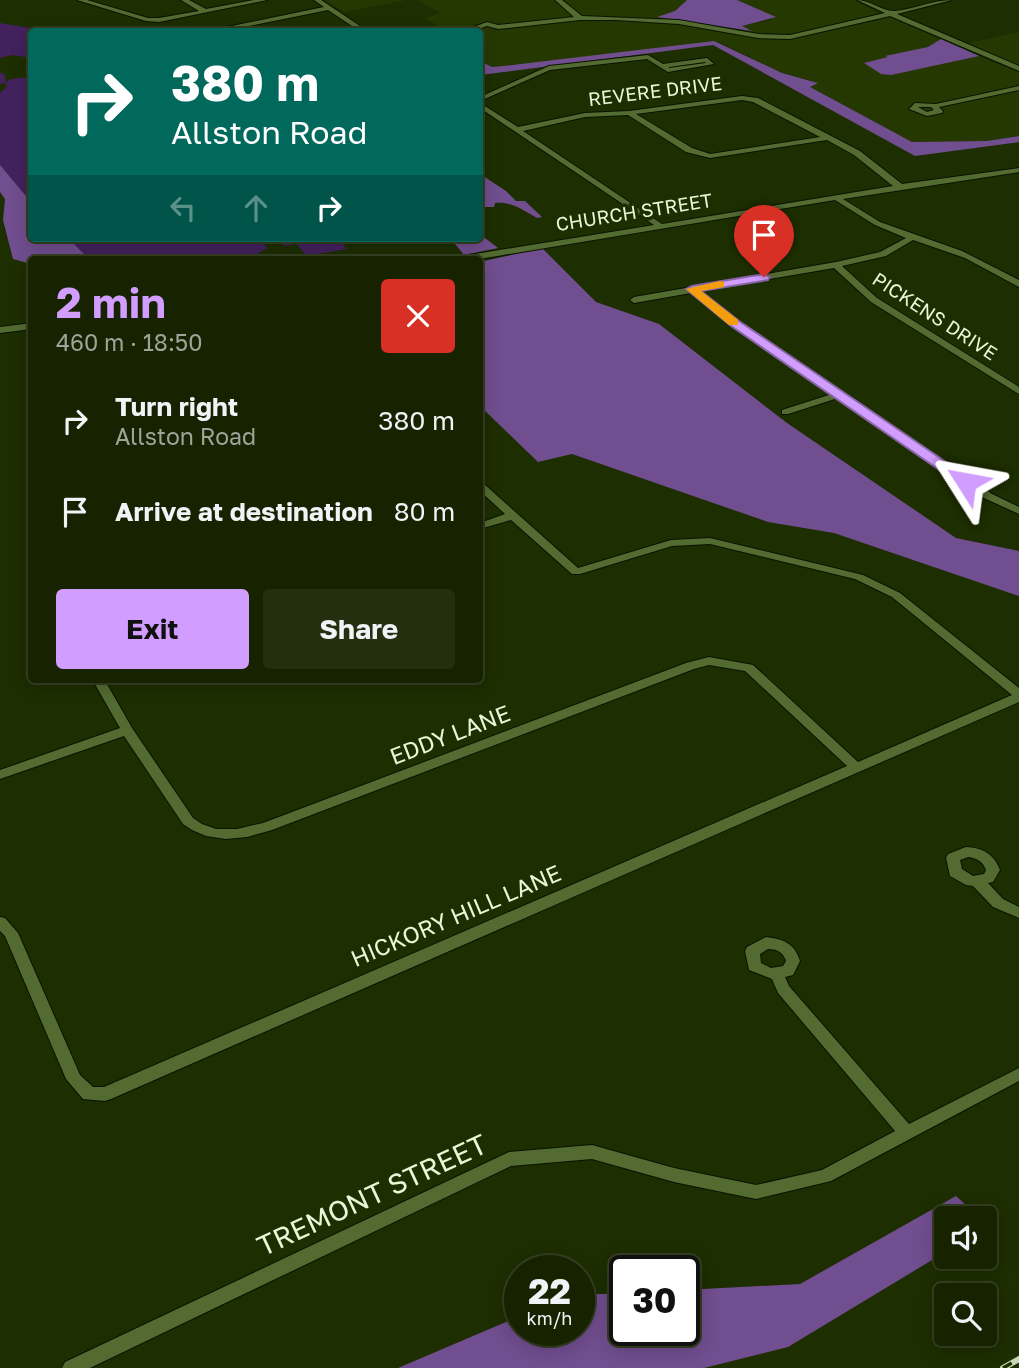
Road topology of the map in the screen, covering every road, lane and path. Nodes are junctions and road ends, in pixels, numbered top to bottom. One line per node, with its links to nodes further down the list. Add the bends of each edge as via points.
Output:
1 (81, 0): 9 (street, via 148,20)
2 (184, 0): 9 (street)
3 (264, 0): 9 (street)
4 (317, 0): 8 (street)
5 (558, 0): 11 (street)
6 (860, 0): 10 (street)
7 (949, 0): 10 (street)
8 (330, 8): 12 (street); 13 (street)
9 (206, 12)
10 (890, 13): 11 (street, via 805,36 778,37 679,22); 16 (street)
11 (579, 18): 14 (street)
12 (227, 28)
13 (360, 28)
14 (483, 32)
15 (663, 66): 15 (street, via 668,70 712,64 707,60); 18 (street, via 648,57 637,57 549,68)
16 (1019, 69)
17 (1019, 88): 19 (street)
18 (483, 98)
19 (936, 106)
20 (483, 107): 22 (street)
21 (629, 113): 22 (street, REVERE DRIVE, via 562,119); 23 (street, REVERE DRIVE, via 742,97); 23 (street, via 689,150 710,156)
22 (517, 130): 27 (street)
23 (828, 138): 25 (street, REVERE DRIVE, via 857,153)
24 (1019, 170): 25 (street, CHURCH STREET)
25 (900, 187): 26 (street, CHURCH STREET)
26 (836, 197): 27 (street, CHURCH STREET); 28 (street, via 874,223)
27 (659, 225): 29 (street, CHURCH STREET)
28 (910, 239): 30 (street, via 883,254); 31 (street, via 952,250)
29 (479, 256)
30 (836, 265): 32 (street); 36 (street, PICKENS DRIVE, via 874,300)
31 (1019, 284)
32 (692, 289): 33 (street); 37 (street)
33 (634, 300)
34 (28, 326): 35 (street)
35 (0, 330)
36 (1019, 391)
37 (838, 395): 38 (street); 40 (street, via 988,496)
38 (785, 412)
39 (483, 489): 41 (street)
40 (1019, 511)
41 (511, 516): 42 (street); 44 (street, via 576,572 671,543 710,541 859,576 896,595)
42 (483, 525)
43 (100, 683): 45 (street, EDDY LANE)
44 (1019, 695): 46 (street, HICKORY HILL LANE)
45 (128, 730): 46 (street, EDDY LANE, via 188,821 198,830 220,834 267,827 709,661 750,668); 47 (street)
46 (856, 767): 50 (street, HICKORY HILL LANE, via 105,1094 89,1094 74,1080 11,933)
47 (0, 775)
48 (977, 881): 49 (street, via 998,903)
49 (1019, 913)
50 (0, 922)
51 (777, 975): 53 (street, via 783,989)
52 (1019, 1074): 53 (street, TREMONT STREET)
53 (906, 1132): 54 (street, TREMONT STREET, via 825,1176 756,1192 592,1152 509,1159)
54 (71, 1368)

